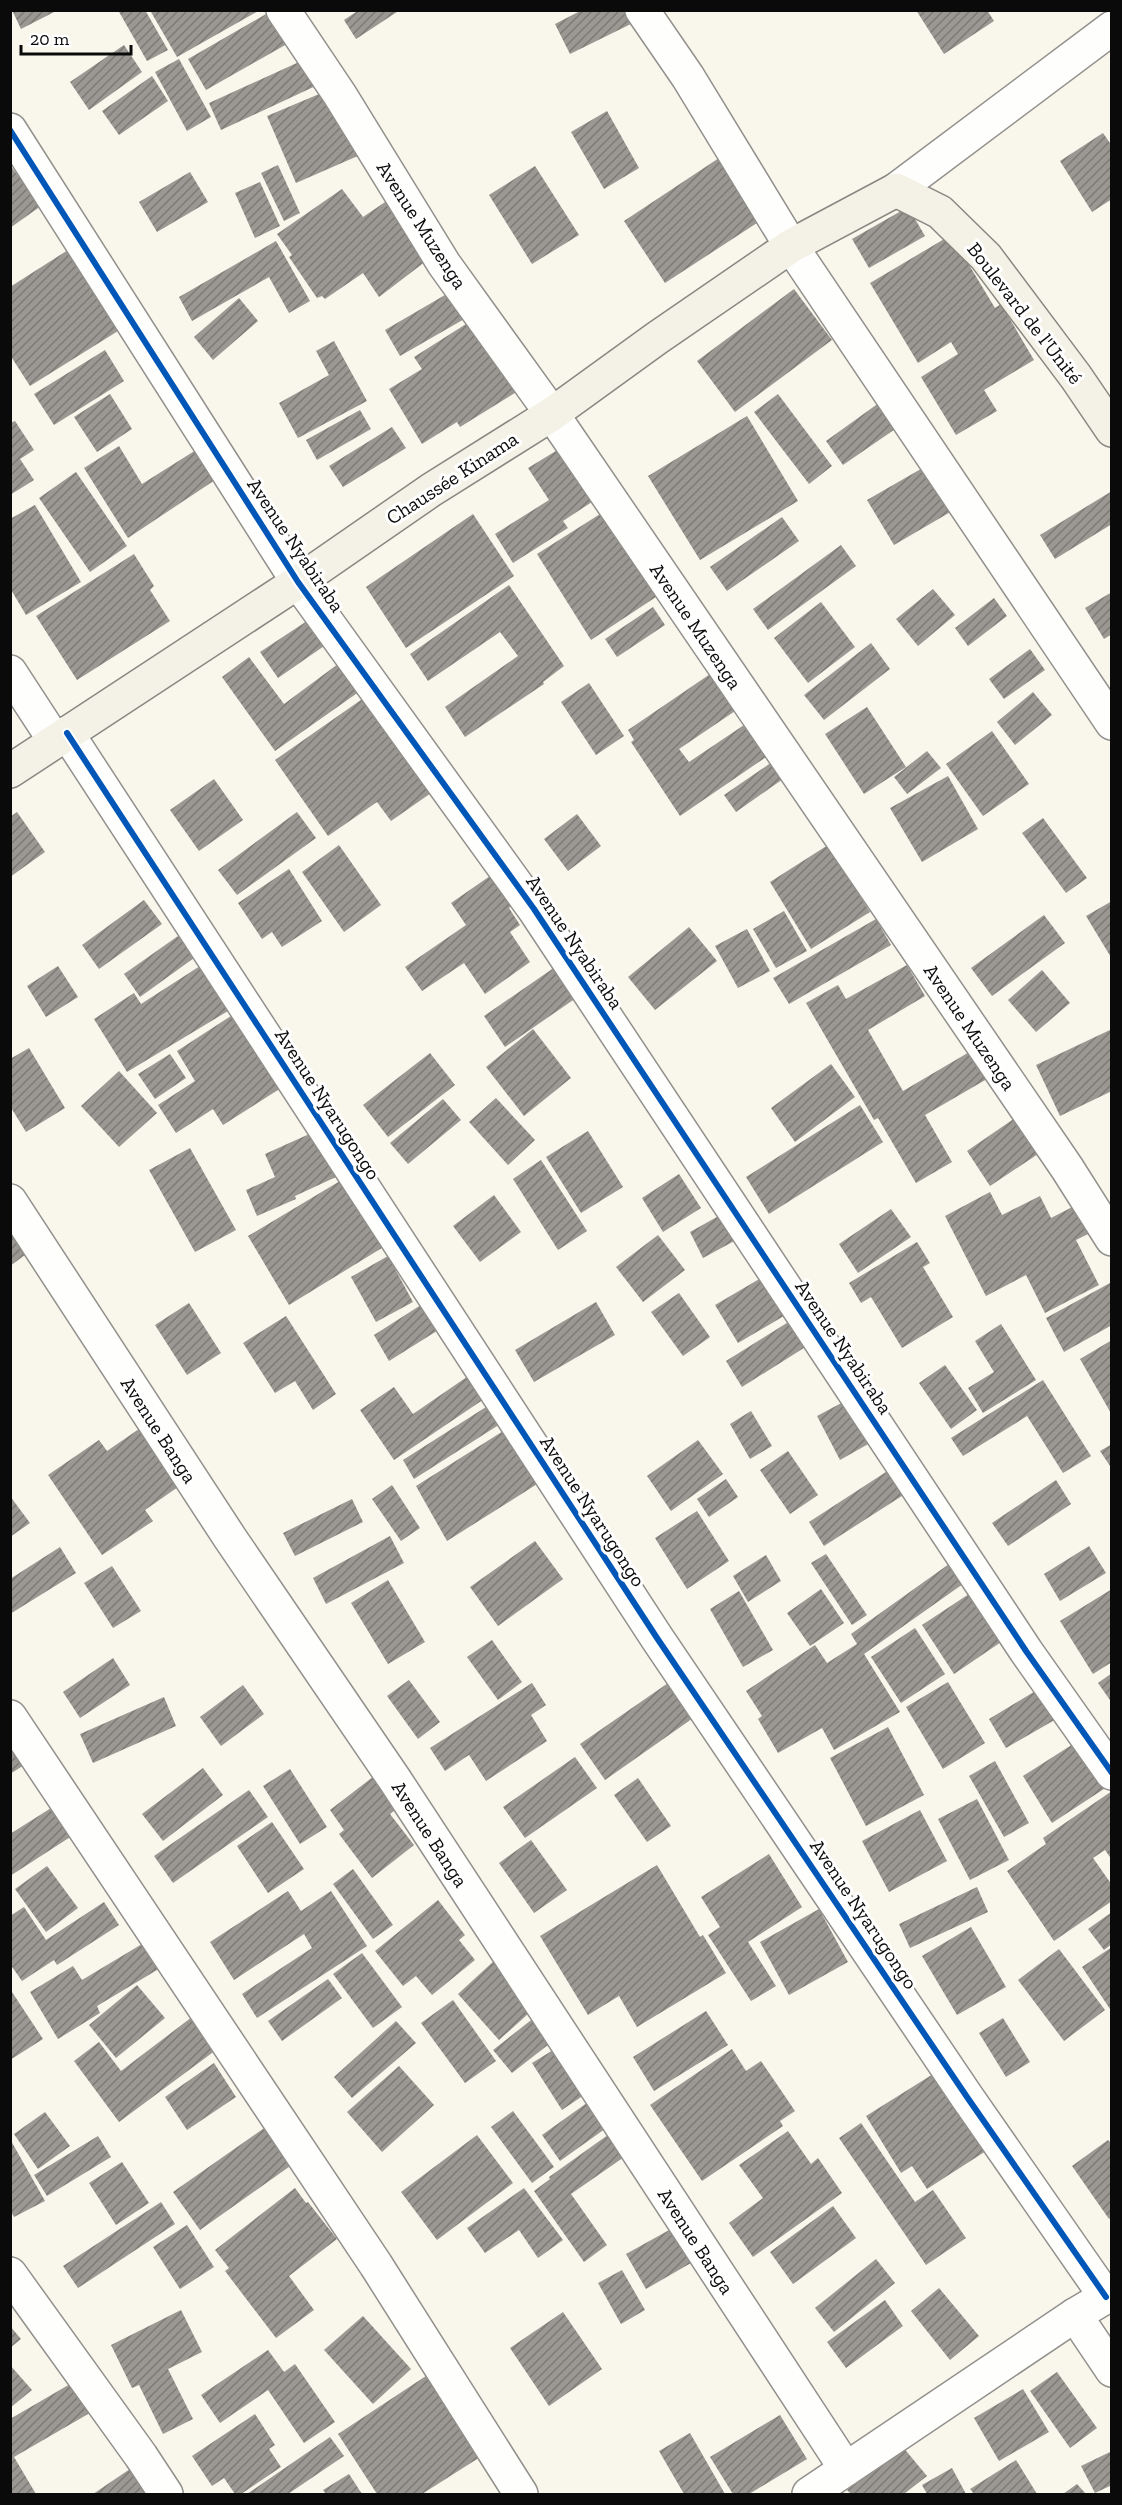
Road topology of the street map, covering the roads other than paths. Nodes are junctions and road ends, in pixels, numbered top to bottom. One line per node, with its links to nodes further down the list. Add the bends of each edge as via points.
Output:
1 (283, 10): 7 (street, Avenue Muzenga, via 444,264)
2 (642, 10): 6 (street, via 688,76)
3 (1112, 28): 5 (street)
4 (10, 130): 9 (street, Avenue Nyabiraba)
5 (896, 190): 6 (street, Chaussée Kinama); 8 (street, Boulevard de l'Unité, via 940,212 986,257)
6 (791, 246): 7 (street, Chaussée Kinama); 11 (street)
7 (552, 414): 9 (street, Chaussée Kinama, via 431,490); 15 (street, Avenue Muzenga)
8 (1112, 430)
9 (298, 582): 12 (street, Chaussée Kinama); 17 (street, Avenue Nyabiraba, via 534,909 1026,1651)
10 (10, 672): 12 (street, Avenue Nyarugongo)
11 (1112, 723)
12 (61, 737): 13 (street, Chaussée Kinama); 19 (street, Avenue Nyarugongo, via 657,1638 961,2087)
13 (10, 771)
14 (10, 1201): 22 (street, Avenue Banga)
15 (1112, 1239)
16 (10, 1717): 24 (street, via 376,2265)
17 (1112, 1773)
18 (10, 2274): 23 (street)
19 (1109, 2295): 20 (street)
20 (1074, 2315): 21 (street); 22 (street)
21 (1112, 2370)
22 (846, 2469): 25 (street)
23 (166, 2494)
24 (521, 2494)
25 (809, 2494)

